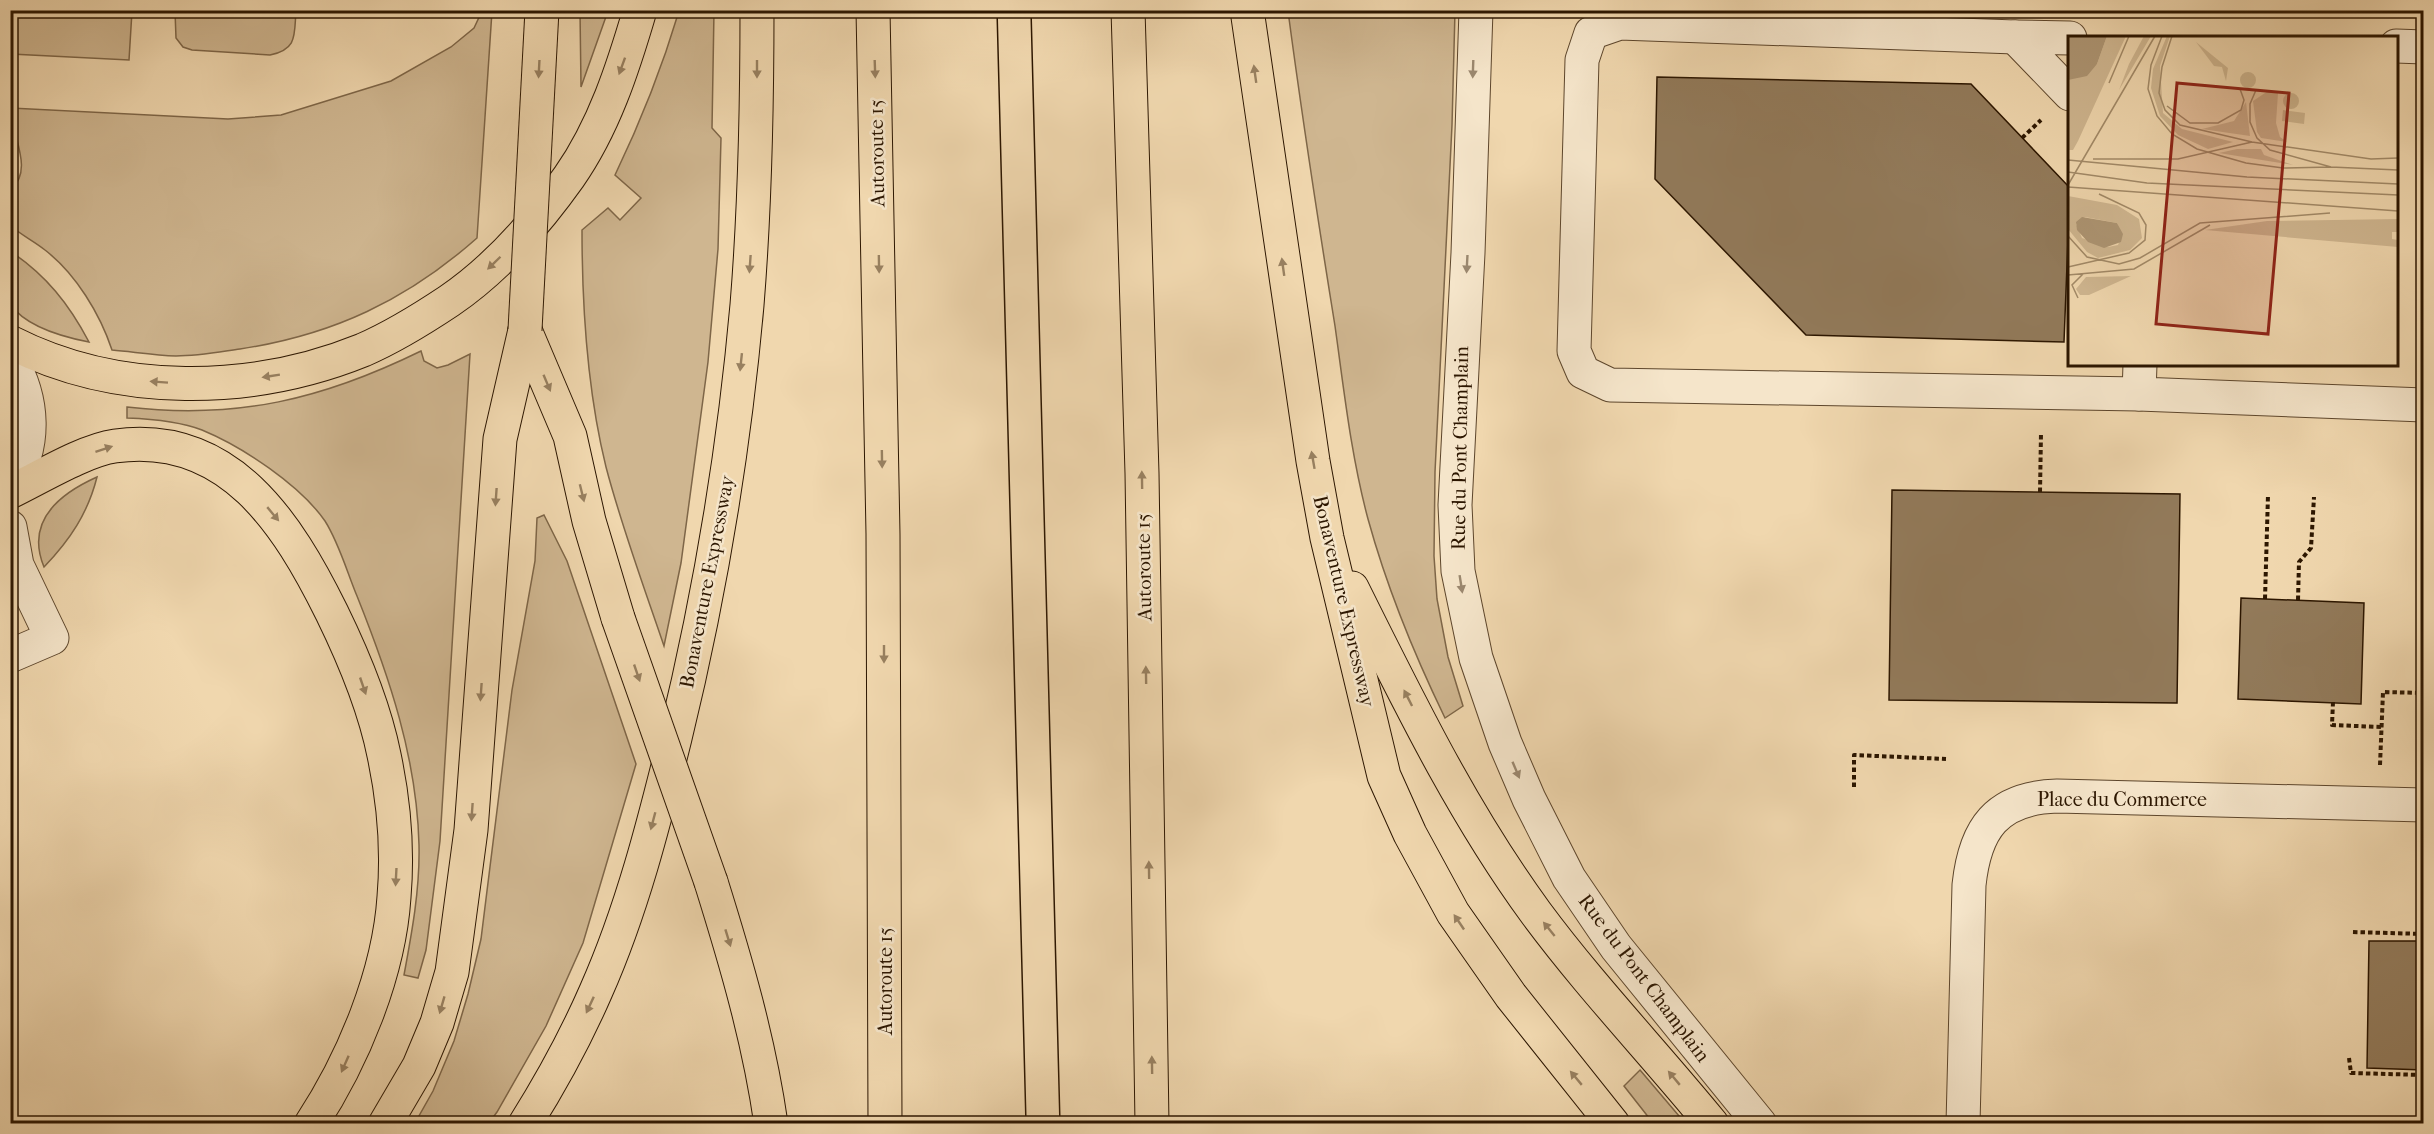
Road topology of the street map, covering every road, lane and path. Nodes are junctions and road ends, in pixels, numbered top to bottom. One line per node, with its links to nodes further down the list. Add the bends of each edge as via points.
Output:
1 (542, 10): 15 (highway, one-way to 15, bridge)
2 (640, 10): 16 (highway, one-way to 16, via 612,95 569,177 515,242 478,278 451,300 392,335 364,349 295,372 184,384 125,379 76,369 41,358)
3 (757, 10): 44 (highway, Bonaventure Expressway, one-way to 44, via 754,203 747,304 726,484 697,648 641,867 615,945 578,1030)
4 (873, 10): 46 (highway, Autoroute 15, one-way to 46, via 884,534)
5 (1128, 10): 47 (highway, Autoroute 15, one-way to 5, via 1144,542)
6 (1246, 10): 27 (highway, Bonaventure Expressway, one-way to 6, via 1290,317)
7 (1476, 10): 50 (street, Rue du Pont Champlain, one-way to 50, via 1455,505 1458,571 1476,658 1508,752 1569,878 1616,947)
8 (2015, 37): 9 (street); 12 (street); 18 (street, via 1620,23 1592,33 1582,60 1574,351 1583,372 1611,385)
9 (2068, 38)
10 (2398, 46): 11 (street)
11 (2424, 47)
12 (2068, 92)
13 (2044, 118): 14 (path)
14 (2022, 138)
15 (525, 330): 43 (highway, one-way to 43, via 500,439 471,830 452,972 419,1066); 45 (highway, one-way to 45, bridge, via 570,436 618,618 711,882 745,994)
16 (10, 342)
17 (10, 358): 21 (street, via 27,394 30,430 22,465)
18 (2139, 379): 19 (street)
19 (2424, 405)
20 (2041, 453): 23 (path)
21 (10, 487)
22 (10, 492): 42 (highway, one-way to 42, via 113,446 150,445 191,453 231,474 273,514 303,556 346,641 384,753 394,825 394,901 382,963 366,1015 342,1071)
23 (2040, 492)
24 (2268, 495): 28 (path)
25 (2314, 497): 29 (path, via 2311,548 2299,562)
26 (10, 527): 30 (street, via 17,565 52,638)
27 (1327, 538): 48 (highway, Bonaventure Expressway, one-way to 27, via 1479,952 1410,834 1384,776); 49 (highway, one-way to 27, via 1564,948 1498,857 1434,751)
28 (2265, 599)
29 (2298, 600)
30 (10, 656)
31 (2424, 693): 33 (path, via 2383,692)
32 (2333, 702): 33 (path, via 2332,725)
33 (2381, 727): 35 (path)
34 (1947, 759): 36 (path, via 1854,755)
35 (2380, 769)
36 (1854, 787)
37 (2424, 805): 51 (street, Place du Commerce, via 2056,796 2024,800 2001,812 1983,830 1971,864)
38 (2353, 932): 39 (path)
39 (2424, 934)
40 (2349, 1058): 41 (path, via 2351,1073)
41 (2424, 1075)
42 (311, 1124)
43 (385, 1124)
44 (525, 1124)
45 (771, 1124)
46 (885, 1124)
47 (1152, 1124)
48 (1613, 1124)
49 (1712, 1124)
50 (1760, 1124)
51 (1963, 1124)

